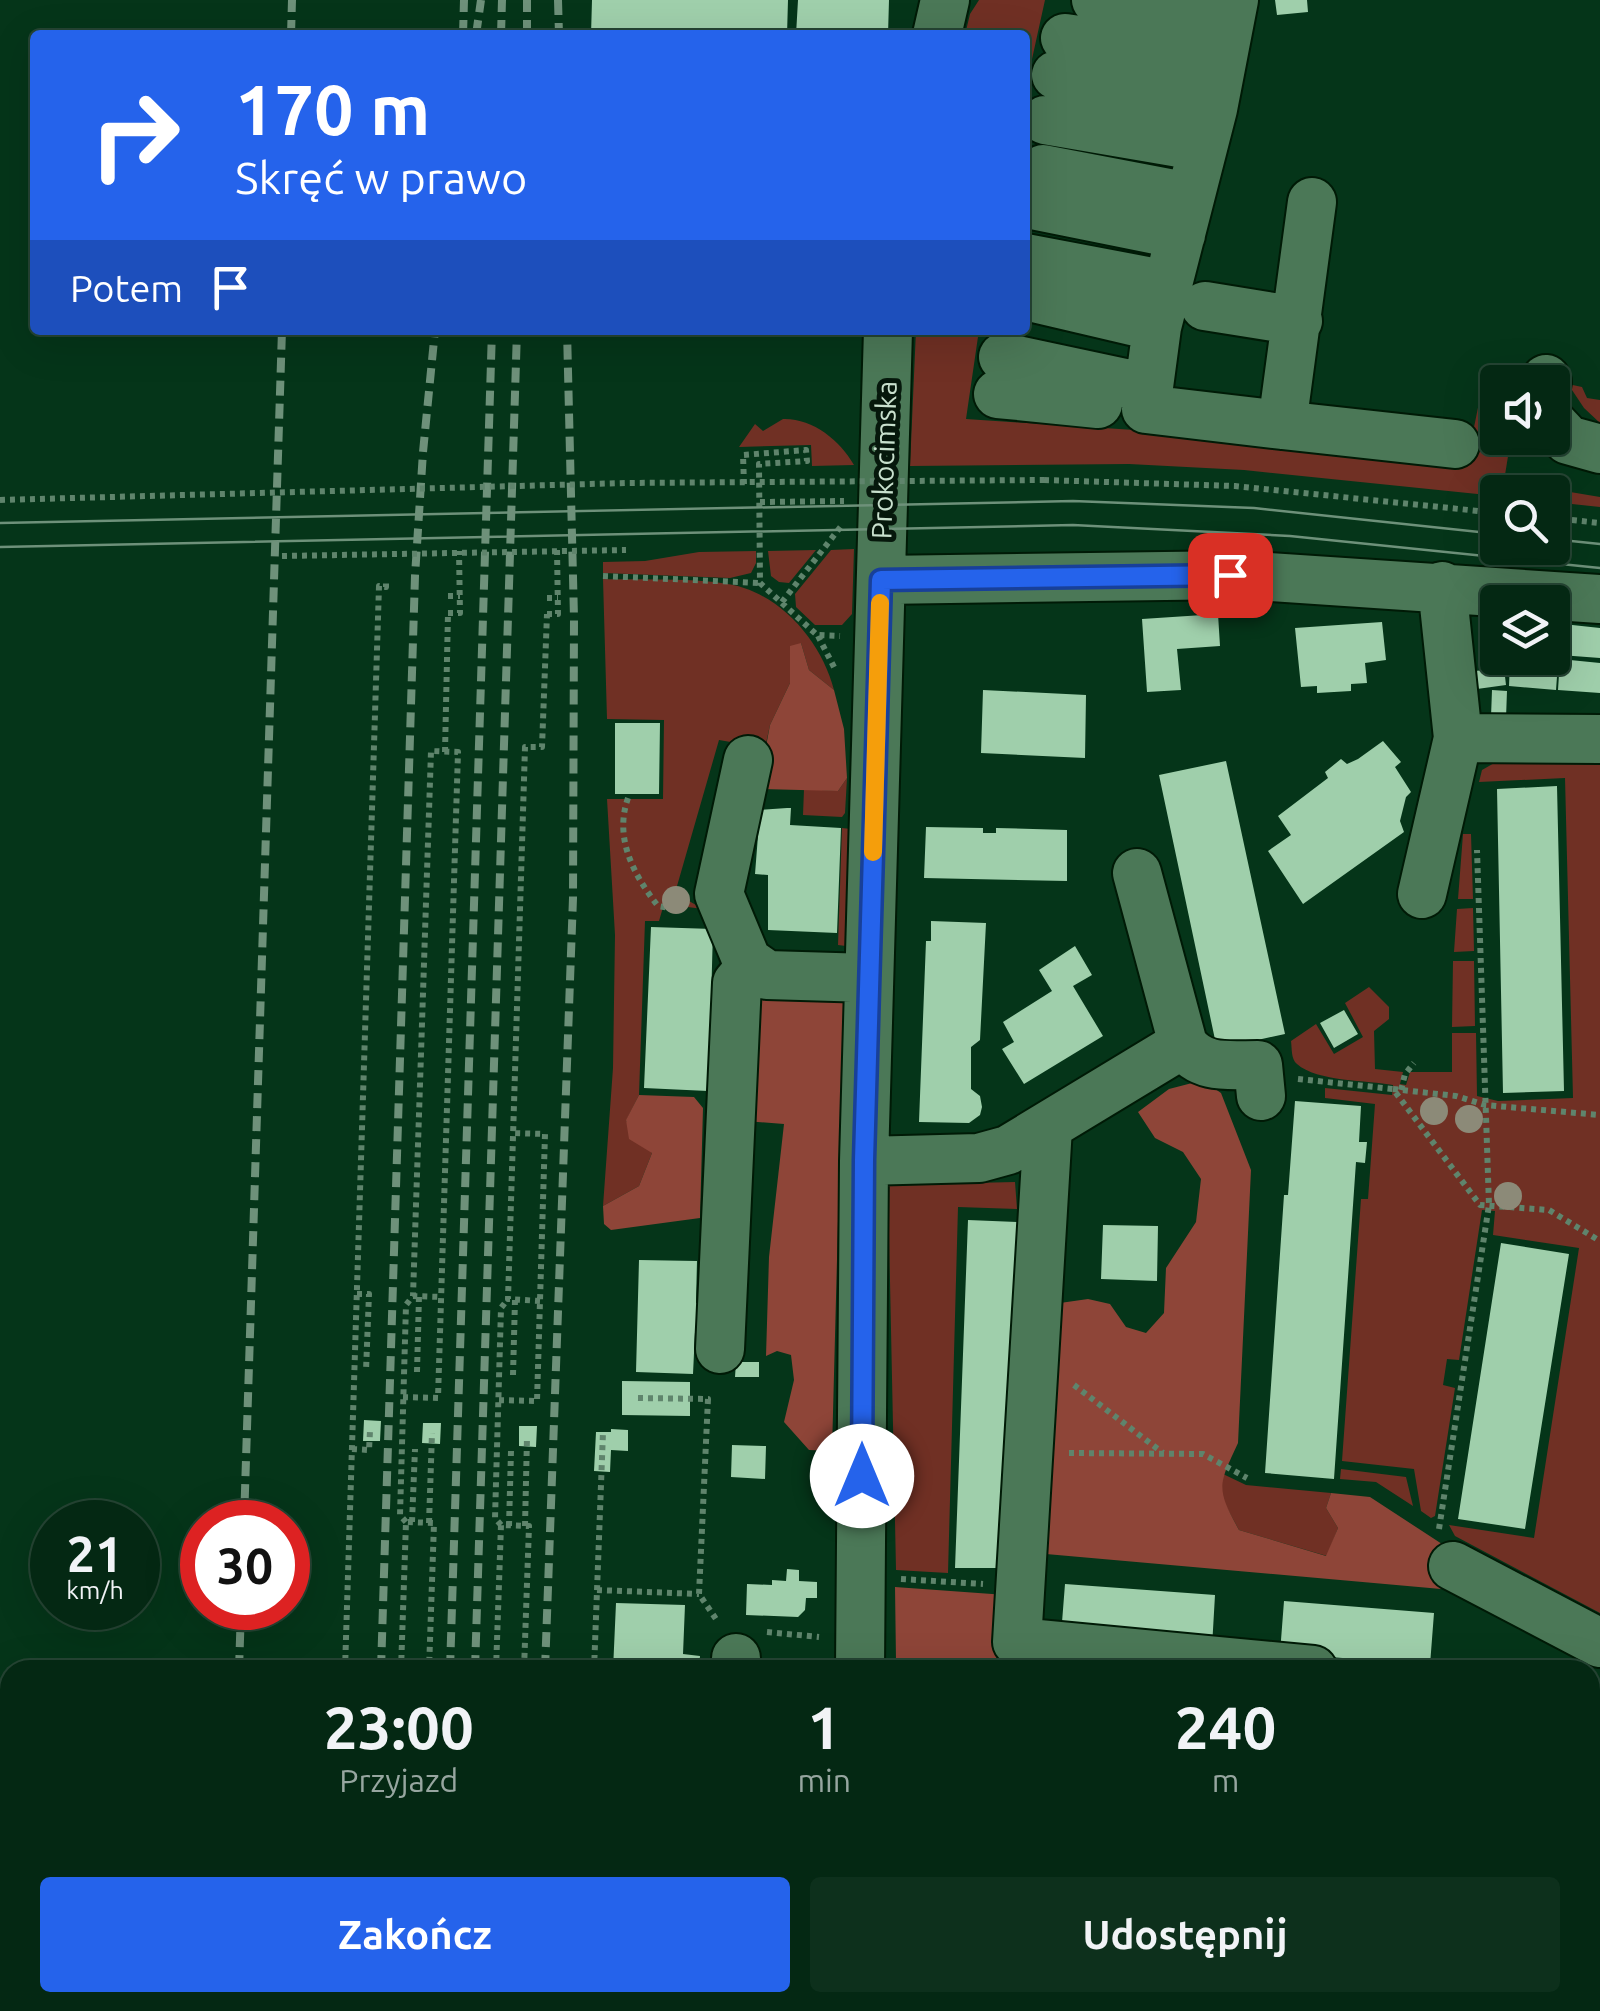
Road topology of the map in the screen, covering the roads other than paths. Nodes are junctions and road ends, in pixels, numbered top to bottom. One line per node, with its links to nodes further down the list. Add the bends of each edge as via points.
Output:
1 (945, 0): 3 (street)
2 (1096, 0): 4 (street)
3 (937, 30)
4 (1228, 30): 5 (street); 5 (street, via 1056,78)
5 (1208, 128): 8 (street)
6 (1040, 188): 8 (street)
7 (1312, 202): 12 (street)
8 (1186, 216): 11 (street)
9 (1030, 259): 11 (street)
10 (1030, 296): 11 (street)
11 (1177, 306): 12 (street); 15 (street)
12 (1298, 321): 16 (street)
13 (888, 335): 20 (street, Prokocimska)
14 (1001, 376): 15 (street)
15 (1147, 398): 16 (street)
16 (1282, 425): 18 (street)
17 (1570, 440): 19 (street)
18 (1455, 444)
19 (1600, 448)
20 (881, 580): 21 (street, via 1239,575); 29 (street, Prokocimska)
21 (1442, 586): 22 (street); 23 (street)
22 (1600, 598)
23 (1458, 738): 24 (street); 27 (street)
24 (1600, 739)
25 (748, 760): 28 (street, via 718,894 740,948)
26 (1137, 872): 30 (street)
27 (1422, 894)
28 (757, 970): 29 (street); 34 (street, via 746,971 737,983)
29 (869, 978): 33 (street, Prokocimska)
30 (1182, 1044): 31 (street, via 1204,1064 1258,1065); 32 (street)
31 (1274, 1086)
32 (1048, 1127): 33 (street, via 978,1158); 38 (street, via 1017,1642)
33 (864, 1160): 37 (street, Prokocimska)
34 (720, 1349)
35 (1446, 1548): 36 (street)
36 (1600, 1644)
37 (860, 1660)
38 (1207, 1660)

